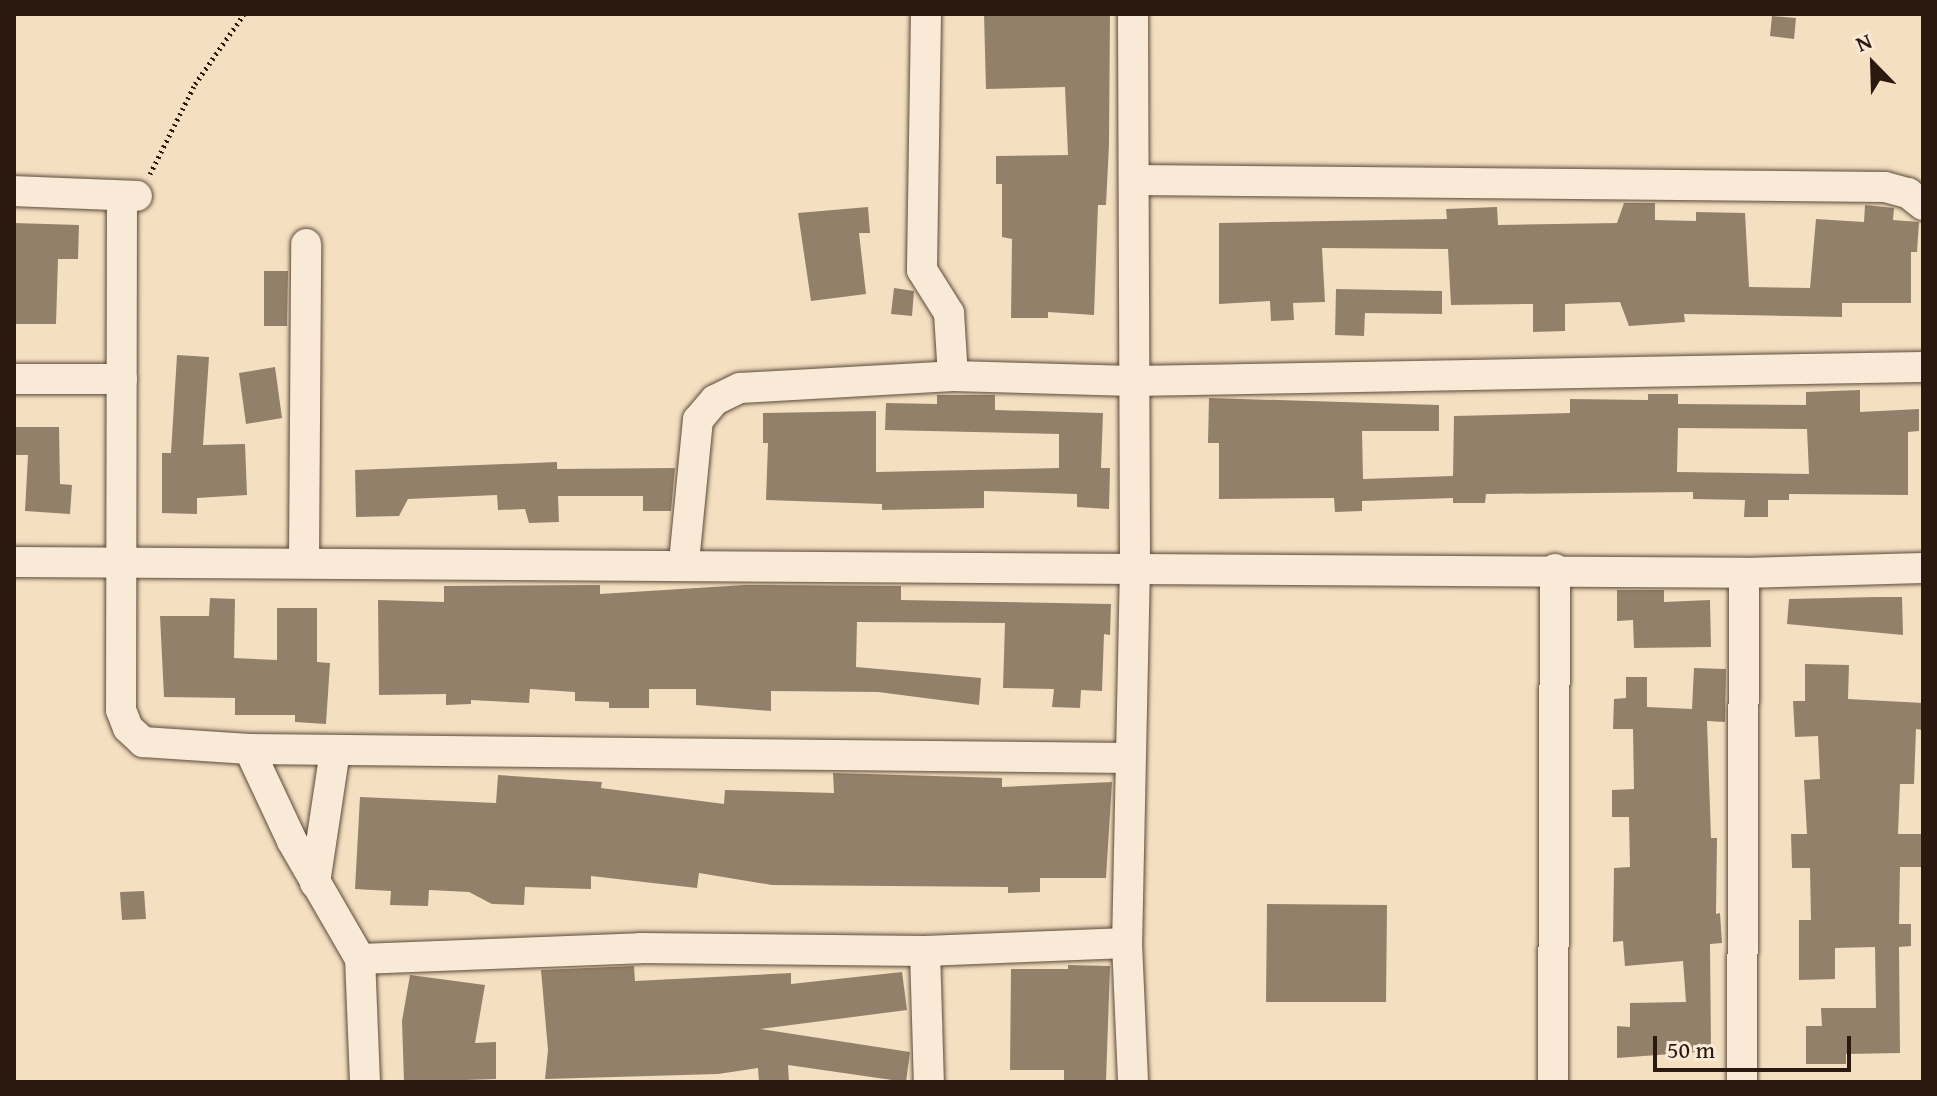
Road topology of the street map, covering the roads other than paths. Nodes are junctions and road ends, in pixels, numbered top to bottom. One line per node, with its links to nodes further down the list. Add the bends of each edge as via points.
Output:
1 (926, 14): 9 (street, via 922,270 949,313)
2 (1133, 14): 3 (street)
3 (1134, 180): 5 (street, via 1885,187 1908,193); 12 (street)
4 (14, 191): 11 (street, via 129,196)
5 (1923, 205)
6 (306, 244): 13 (street)
7 (1923, 361): 8 (street)
8 (1923, 369): 12 (street)
9 (953, 376): 12 (street); 16 (street, via 740,388 715,400 698,420)
10 (14, 379): 11 (street)
11 (122, 379): 15 (street)
12 (1133, 381): 17 (street)
13 (304, 561): 15 (street); 16 (street)
14 (14, 562): 15 (street)
15 (125, 562): 21 (street, via 121,710 128,728 143,742 162,747)
16 (684, 562): 17 (street)
17 (1135, 565): 19 (street); 23 (street)
18 (1923, 568): 20 (street)
19 (1555, 569): 20 (street); 31 (street)
20 (1744, 573): 32 (street)
21 (249, 749): 22 (street); 24 (street)
22 (335, 751): 23 (street); 24 (street)
23 (1130, 758): 25 (street)
24 (315, 883): 27 (street)
25 (1127, 943): 26 (street); 30 (street)
26 (925, 951): 27 (street, via 640,948); 29 (street)
27 (360, 959): 28 (street)
28 (365, 1082)
29 (929, 1082)
30 (1133, 1082)
31 (1553, 1082)
32 (1742, 1082)

